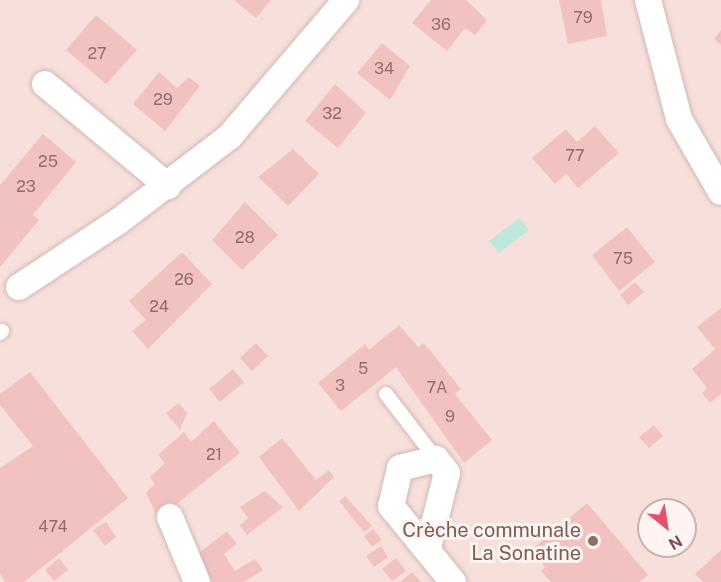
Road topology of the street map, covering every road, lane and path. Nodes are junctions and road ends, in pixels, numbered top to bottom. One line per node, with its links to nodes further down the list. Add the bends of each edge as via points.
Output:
1 (346, 0): 5 (street, via 230,136)
2 (648, 0): 4 (street, via 680,119)
3 (45, 84): 5 (street)
4 (719, 183)
5 (168, 186): 6 (street)
6 (19, 287)
7 (386, 394): 8 (lane)
8 (436, 459): 10 (street, via 447,473); 10 (street, via 399,468 392,484 391,506)
9 (170, 517): 11 (street)
10 (428, 548): 12 (street)
11 (197, 582)
12 (453, 582)

